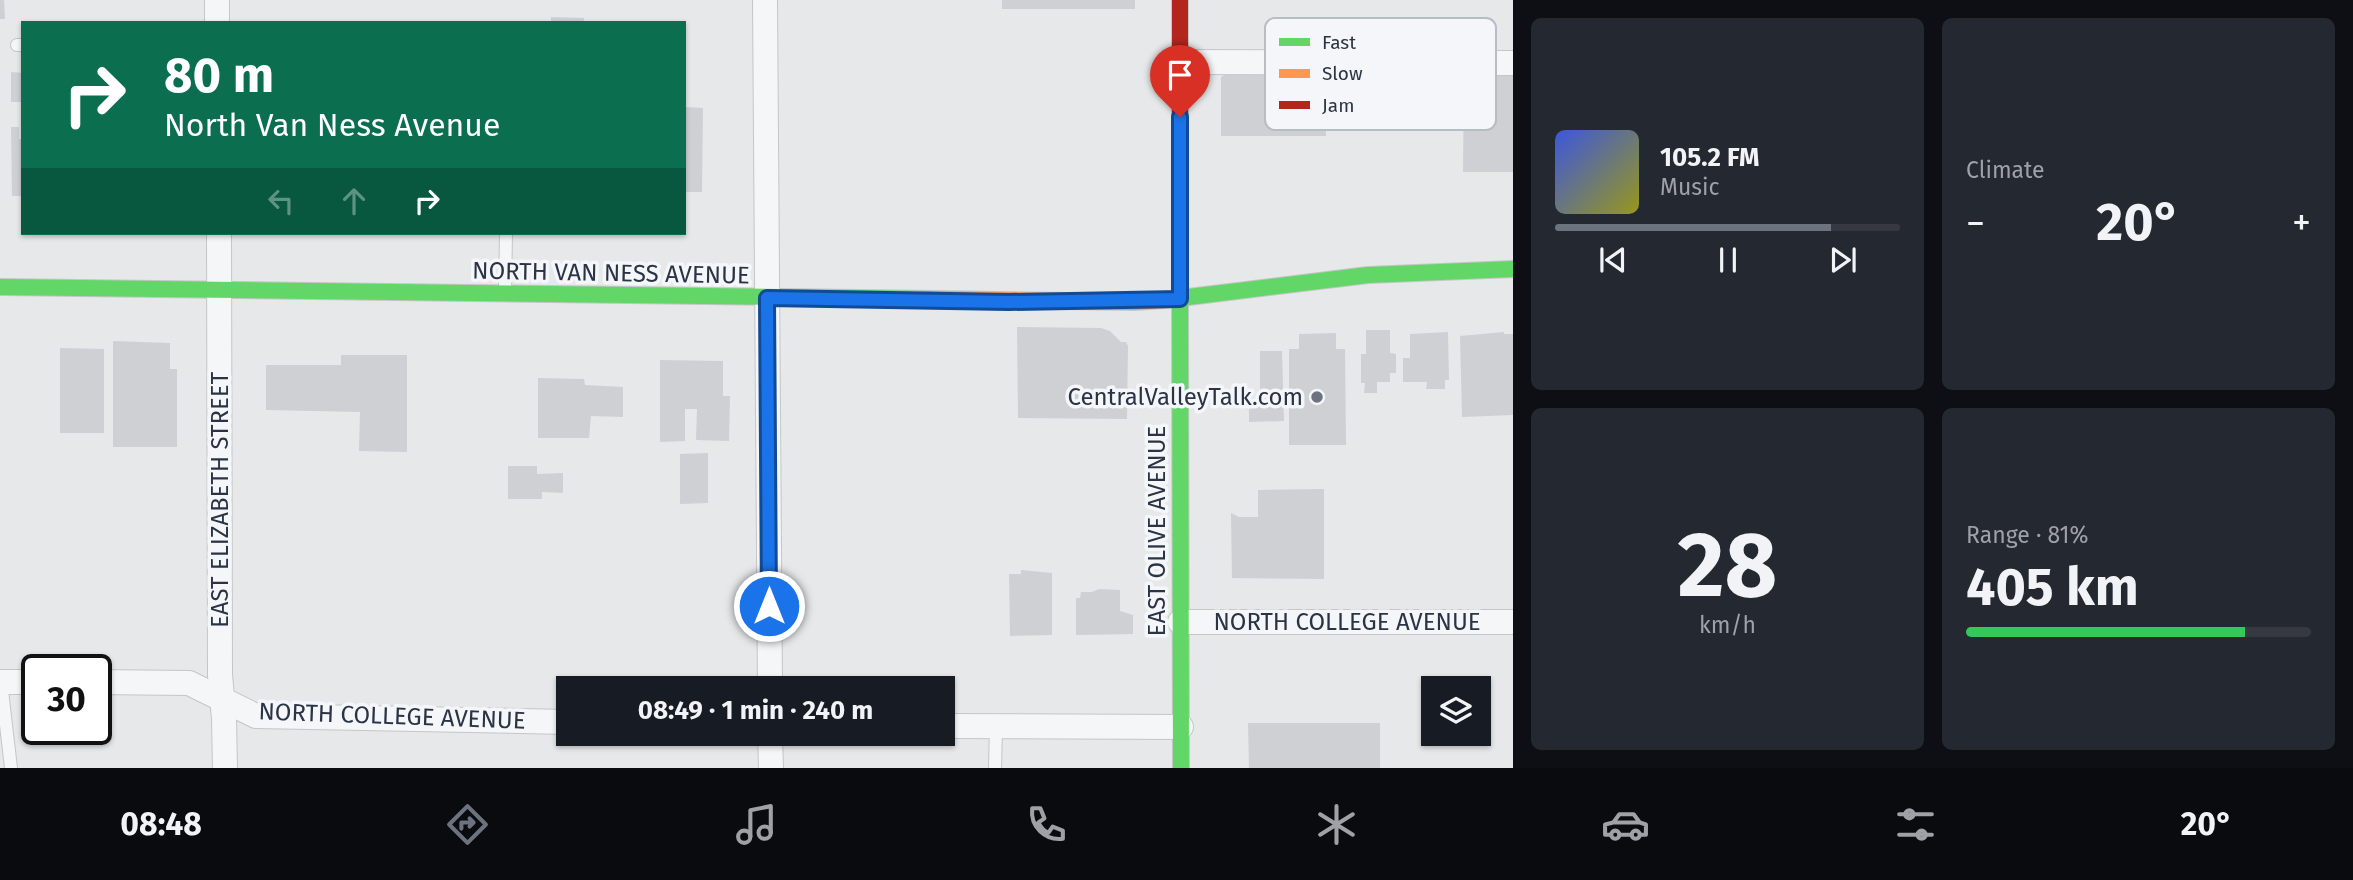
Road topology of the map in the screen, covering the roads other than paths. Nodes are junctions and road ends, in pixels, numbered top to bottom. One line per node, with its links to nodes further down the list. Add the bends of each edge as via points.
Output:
1 (217, 0): 4 (street)
2 (765, 0): 13 (street)
3 (1180, 0): 5 (main road, EAST OLIVE AVENUE)
4 (217, 21)
5 (1180, 62): 6 (street); 14 (main road, EAST OLIVE AVENUE)
6 (1265, 62)
7 (219, 235): 11 (street, EAST ELIZABETH STREET)
8 (506, 235): 12 (lane)
9 (1513, 269): 14 (main road, NORTH VAN NESS AVENUE, via 1349,276)
10 (0, 287): 11 (main road, NORTH VAN NESS AVENUE)
11 (220, 290): 12 (main road, NORTH VAN NESS AVENUE); 21 (street, EAST ELIZABETH STREET)
12 (505, 294): 13 (main road, NORTH VAN NESS AVENUE)
13 (767, 298): 14 (main road, NORTH VAN NESS AVENUE); 17 (street)
14 (1180, 299): 16 (main road, EAST OLIVE AVENUE)
15 (1513, 621): 16 (street, NORTH COLLEGE AVENUE)
16 (1180, 622): 25 (main road, EAST OLIVE AVENUE)
17 (770, 676)
18 (0, 682): 19 (street); 27 (lane)
19 (21, 682)
20 (112, 682): 21 (street, NORTH COLLEGE AVENUE, via 189,683)
21 (222, 698): 22 (street, NORTH COLLEGE AVENUE, via 256,716); 28 (street, EAST ELIZABETH STREET)
22 (556, 722)
23 (955, 726): 24 (street)
24 (996, 726): 25 (street); 30 (lane)
25 (1181, 727): 31 (main road, EAST OLIVE AVENUE)
26 (770, 746): 29 (street)
27 (11, 768)
28 (225, 768)
29 (771, 768)
30 (995, 768)
31 (1181, 768)

